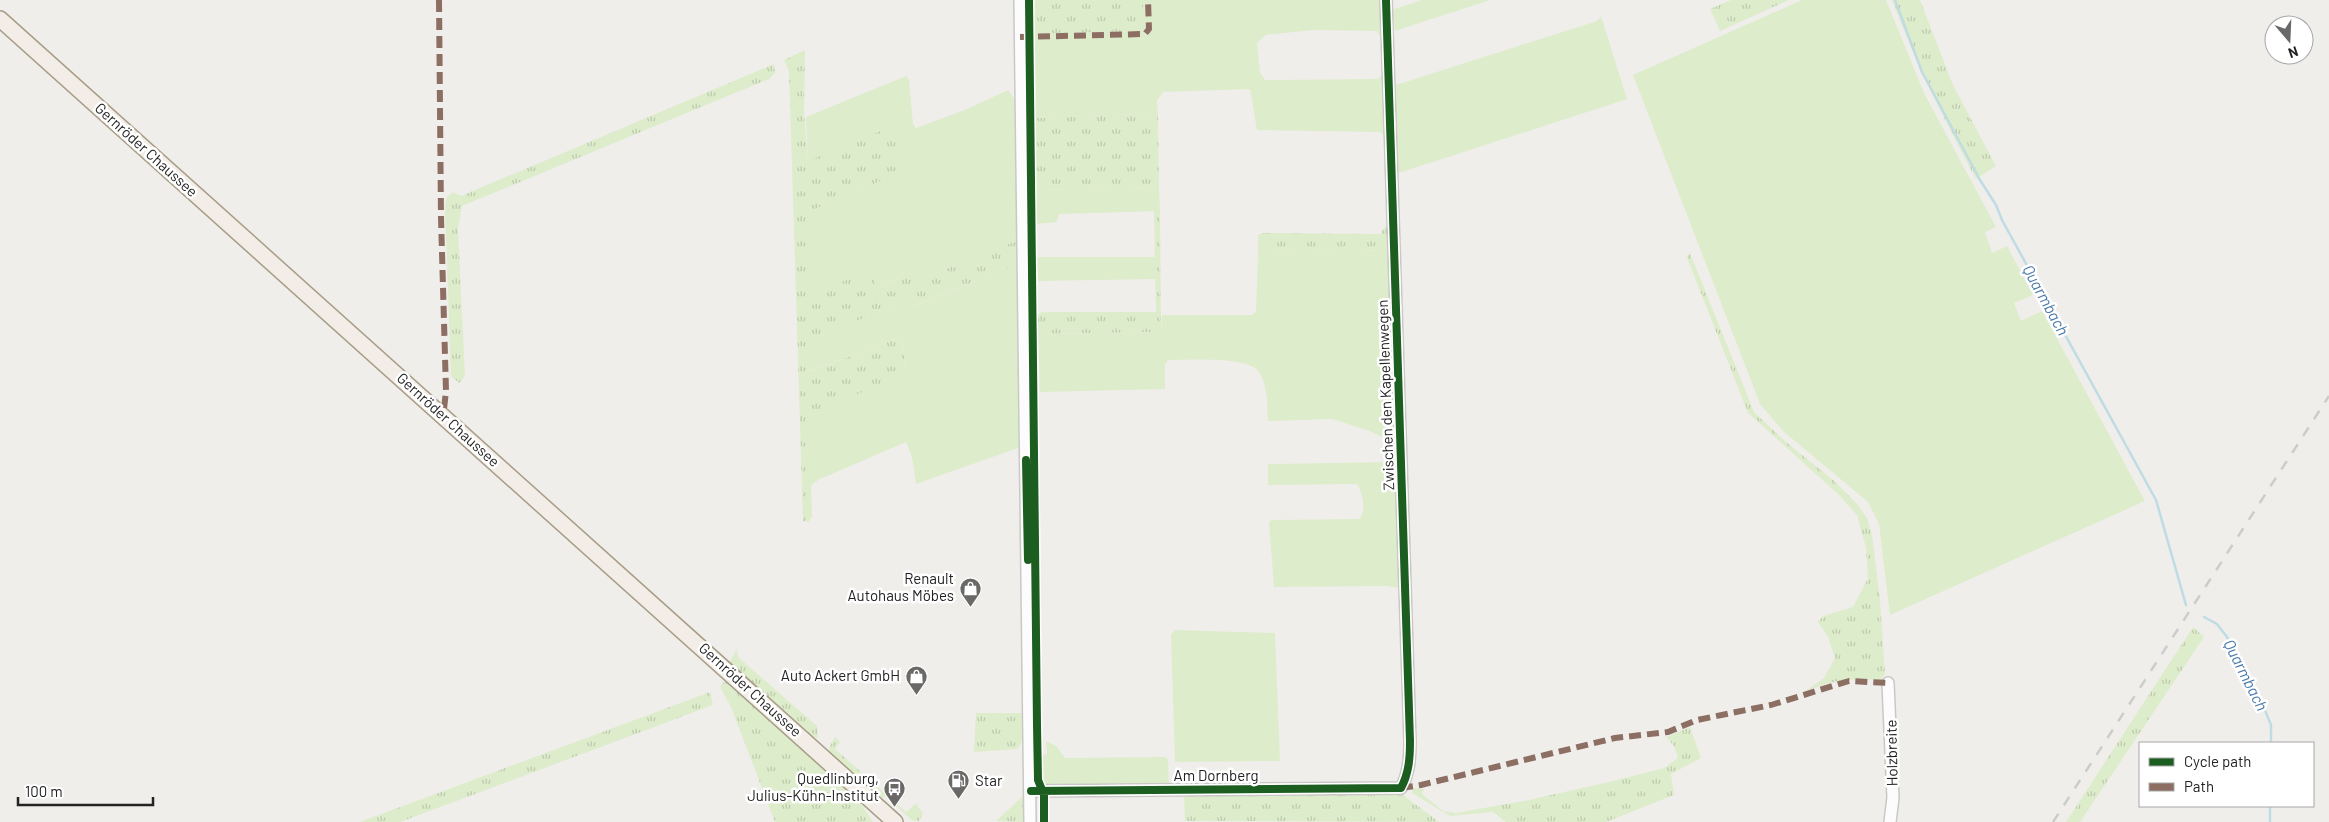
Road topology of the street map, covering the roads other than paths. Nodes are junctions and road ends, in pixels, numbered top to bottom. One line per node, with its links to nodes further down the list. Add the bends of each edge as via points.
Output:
1 (1020, 0): 6 (street)
2 (1386, 0): 5 (street, Zwischen den Kapellenwegen, via 1410,741 1410,761)
3 (0, 19): 7 (main road, Gernröder Chaussee)
4 (1888, 683): 9 (street, Holzbreite, via 1893,789)
5 (1401, 788): 6 (street, Am Dornberg)
6 (1031, 791): 8 (street)
7 (895, 822)
8 (1030, 822)
9 (1890, 822)

